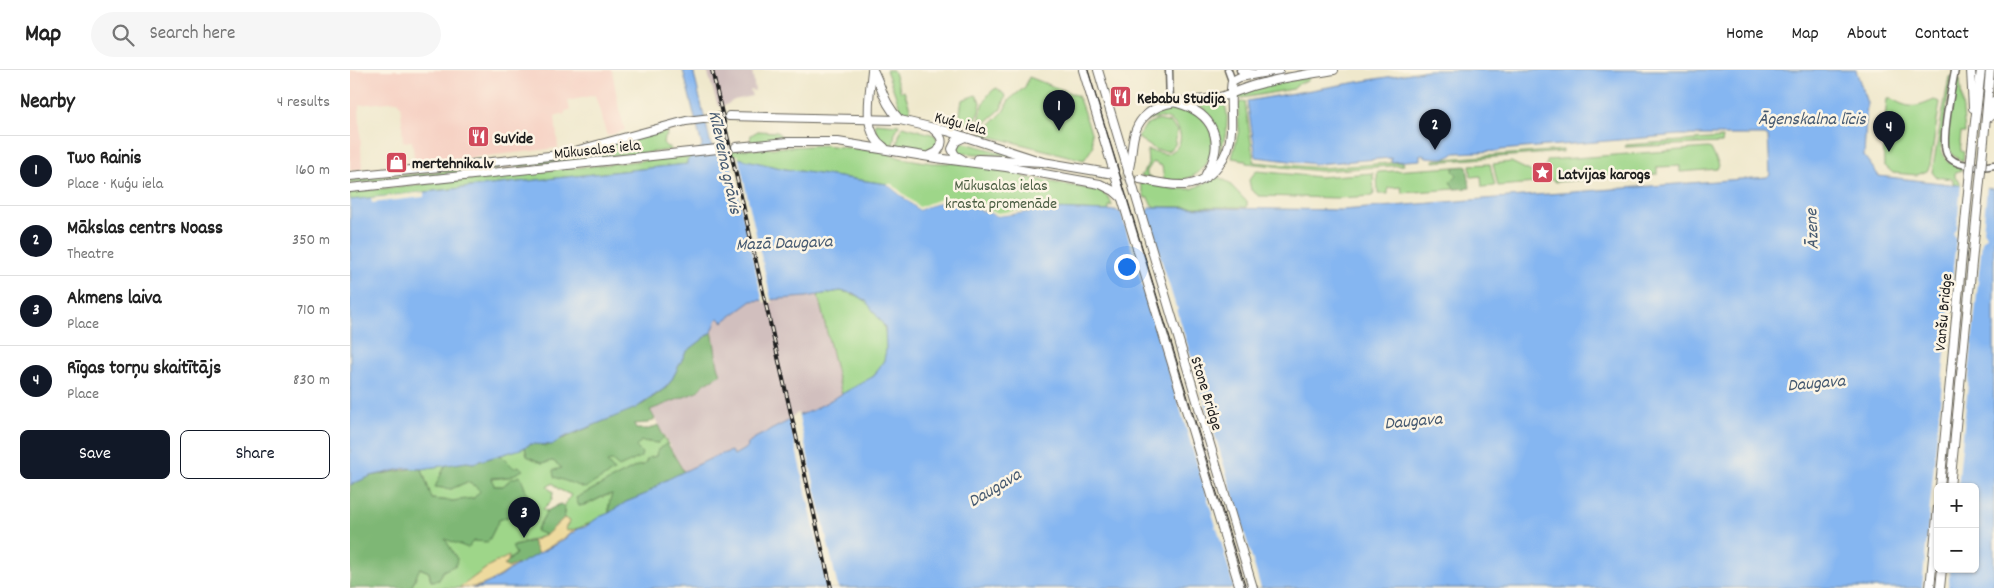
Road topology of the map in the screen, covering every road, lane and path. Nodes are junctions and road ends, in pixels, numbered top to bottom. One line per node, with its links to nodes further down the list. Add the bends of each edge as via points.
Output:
1 (872, 70): 20 (main road); 21 (main road, via 881,84 888,107)
2 (1083, 70): 37 (main road, Stone Bridge)
3 (1098, 70): 31 (main road, Stone Bridge)
4 (1169, 70): 17 (street)
5 (1228, 70): 14 (street)
6 (1240, 70): 13 (street)
7 (1279, 70): 13 (main road)
8 (1334, 70): 15 (main road, via 1261,83)
9 (1955, 70): 30 (street, via 1945,136 1946,153 1964,165)
10 (1971, 70): 23 (main road)
11 (1981, 70): 23 (main road)
12 (1990, 70): 25 (main road)
13 (1259, 74): 14 (main road)
14 (1232, 81): 15 (main road)
15 (1231, 93): 17 (main road); 35 (main road, via 1228,148 1219,165)
16 (1994, 101): 25 (main road)
17 (1173, 103): 31 (main road, via 1153,110 1137,127 1131,144); 35 (main road, via 1192,107 1212,129 1216,143 1214,157)
18 (729, 116): 20 (main road)
19 (720, 117): 33 (main road, Mūkusalas iela, via 692,119 560,154)
20 (869, 118): 21 (main road, Kuģu iela); 26 (main road, via 872,136)
21 (900, 120): 22 (main road, Kuģu iela)
22 (933, 128): 24 (main road, Kuģu iela); 27 (main road, via 941,136 941,148 933,155)
23 (1973, 135): 38 (main road, Vanšu Bridge, bridge)
24 (965, 137): 28 (main road, via 956,141 952,149); 29 (main road, Kuģu iela)
25 (1985, 137): 39 (main road, Vanšu Bridge, bridge)
26 (886, 149): 27 (main road, Kuģu iela); 36 (main road, Mūkusalas iela, via 844,142 788,142)
27 (924, 156): 28 (main road, Kuģu iela)
28 (963, 160): 29 (main road, Kuģu iela); 37 (main road, Kuģu iela, via 1100,184 1114,191)
29 (1043, 162): 32 (main road, Kuģu iela)
30 (1994, 165)
31 (1128, 172): 43 (main road, Stone Bridge)
32 (1108, 173)
33 (350, 176)
34 (1140, 179): 35 (main road, via 1182,185)
35 (1203, 179)
36 (350, 188)
37 (1125, 203): 42 (main road, Stone Bridge)
38 (1940, 483)
39 (1950, 483)
40 (1936, 528): 44 (main road)
41 (1942, 573): 45 (main road)
42 (1240, 588)
43 (1252, 588)
44 (1930, 588)
45 (1940, 588)

